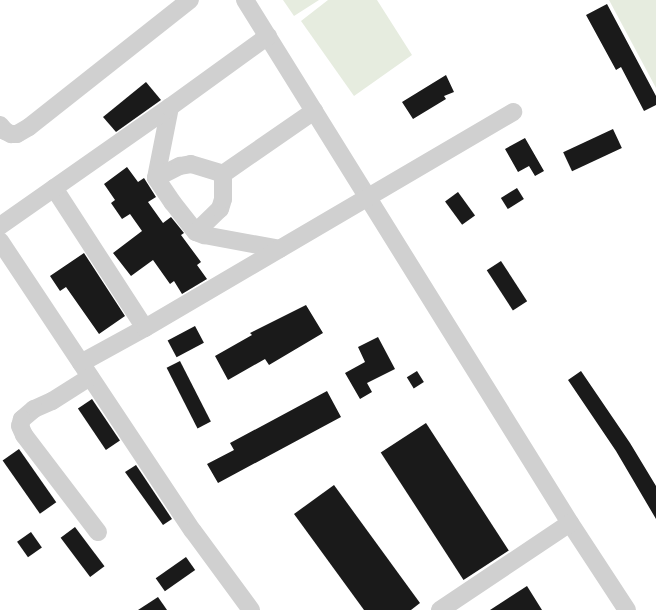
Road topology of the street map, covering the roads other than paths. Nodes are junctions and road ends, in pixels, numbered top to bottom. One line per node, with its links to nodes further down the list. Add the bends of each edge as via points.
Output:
1 (190, 0): 7 (street, via 29,127 17,134 11,134)
2 (245, 0): 3 (street)
3 (268, 36): 4 (street); 5 (street)
4 (170, 107): 9 (street); 10 (street)
5 (314, 111): 8 (street); 11 (street)
6 (513, 112): 11 (street)
7 (0, 124)
8 (222, 174): 9 (street, via 191,164 180,166); 13 (street, via 223,199 220,209)
9 (156, 178): 13 (street)
10 (54, 188): 12 (street); 16 (street)
11 (367, 198): 15 (street); 18 (street)
12 (0, 226)
13 (196, 232): 15 (street)
14 (0, 241): 17 (street)
15 (280, 249): 16 (street)
16 (145, 328): 17 (street)
17 (85, 370): 19 (street, via 52,401 34,409 22,419 20,426 24,435); 21 (street, via 193,531)
18 (570, 523): 20 (street); 22 (street)
19 (98, 532)
20 (449, 608)
21 (251, 610)
22 (627, 610)

